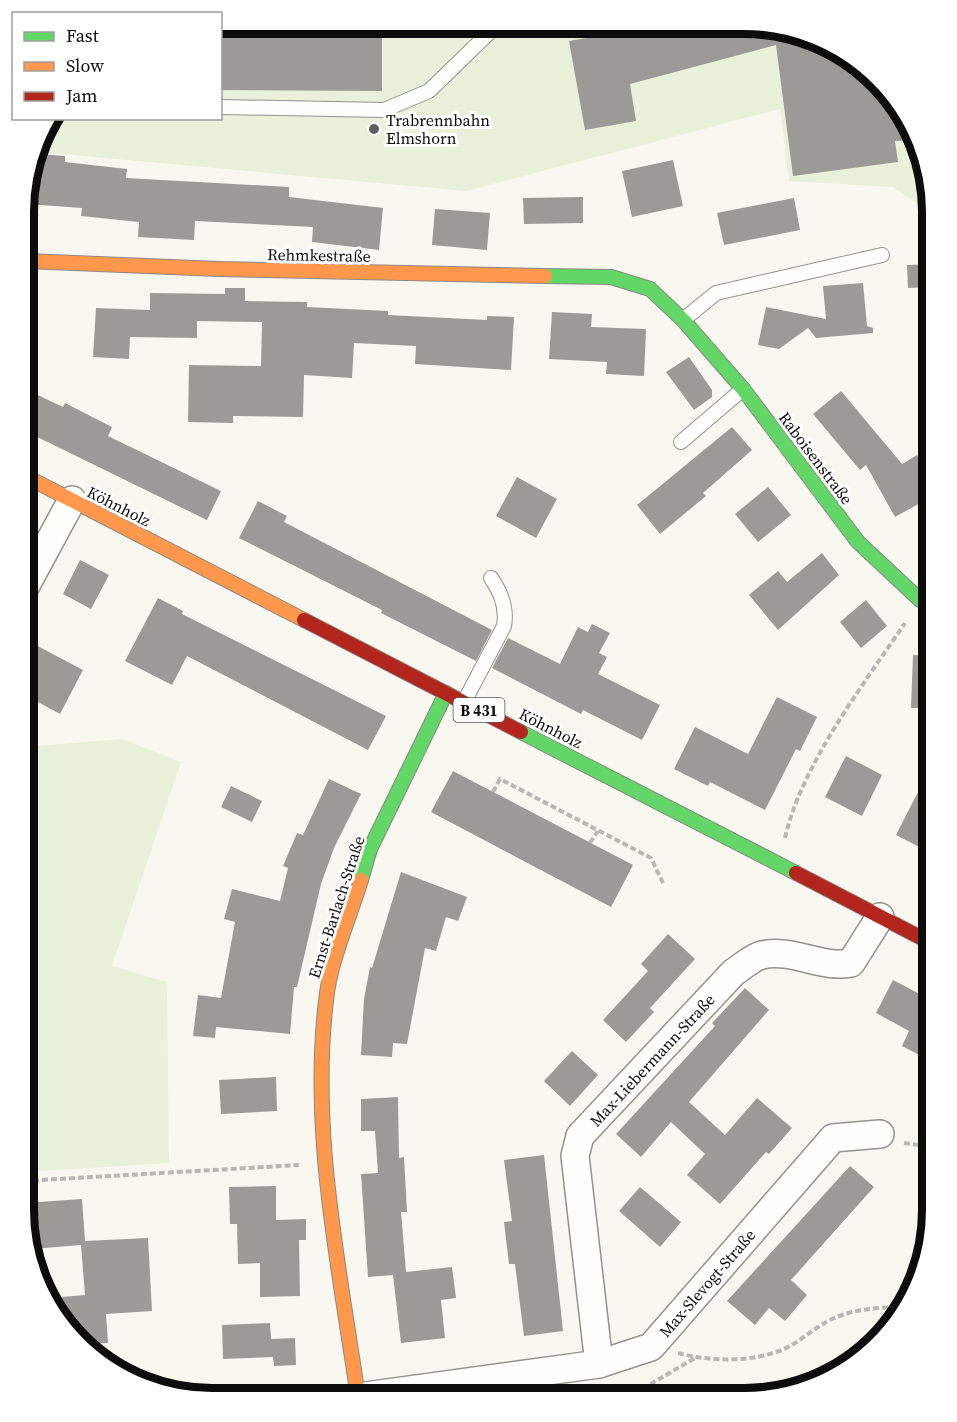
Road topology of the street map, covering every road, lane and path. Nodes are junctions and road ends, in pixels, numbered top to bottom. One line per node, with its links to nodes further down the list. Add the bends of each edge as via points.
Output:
1 (487, 34): 2 (lane, via 429,91 384,110)
2 (222, 107)
3 (882, 255): 6 (lane, via 716,293)
4 (34, 261): 5 (street, Rehmkestraße)
5 (611, 277): 6 (street, Raboisenstraße, via 650,289)
6 (683, 320): 7 (street, Raboisenstraße)
7 (743, 389): 8 (lane); 13 (street, Raboisenstraße, via 858,542)
8 (681, 442)
9 (34, 481): 10 (street, Köhnholz / B 431)
10 (72, 500): 11 (street); 15 (street, Köhnholz / B 431)
11 (34, 570)
12 (491, 578): 16 (lane, via 501,596 504,626)
13 (922, 599)
14 (922, 610): 20 (path, via 833,729 790,817)
15 (446, 693): 16 (street, Köhnholz / B 431); 25 (street, Ernst-Barlach-Straße, via 370,849 327,991 321,1059)
16 (464, 702): 20 (street, Köhnholz / B 431)
17 (493, 792): 18 (path, via 500,779)
18 (598, 831): 19 (path); 21 (path, via 651,858)
19 (590, 843)
20 (780, 865): 22 (street, Köhnholz / B 431)
21 (663, 883)
22 (880, 917): 23 (street, Köhnholz / B 431); 30 (street, Max-Liebermann-Straße, via 851,963 837,966 786,955 762,955 734,972 580,1136 575,1156)
23 (922, 938)
24 (880, 1134): 28 (street, Max-Slevogt-Straße, via 833,1138)
25 (325, 1163): 26 (path); 31 (street, Ernst-Barlach-Straße)
26 (34, 1180)
27 (894, 1307): 29 (path, via 835,1317 787,1348 767,1355)
28 (651, 1347): 29 (path); 30 (street, Max-Slevogt-Straße)
29 (695, 1358): 33 (path)
30 (599, 1364): 32 (street, Max-Slevogt-Straße)
31 (356, 1388)
32 (423, 1388)
33 (644, 1388)

